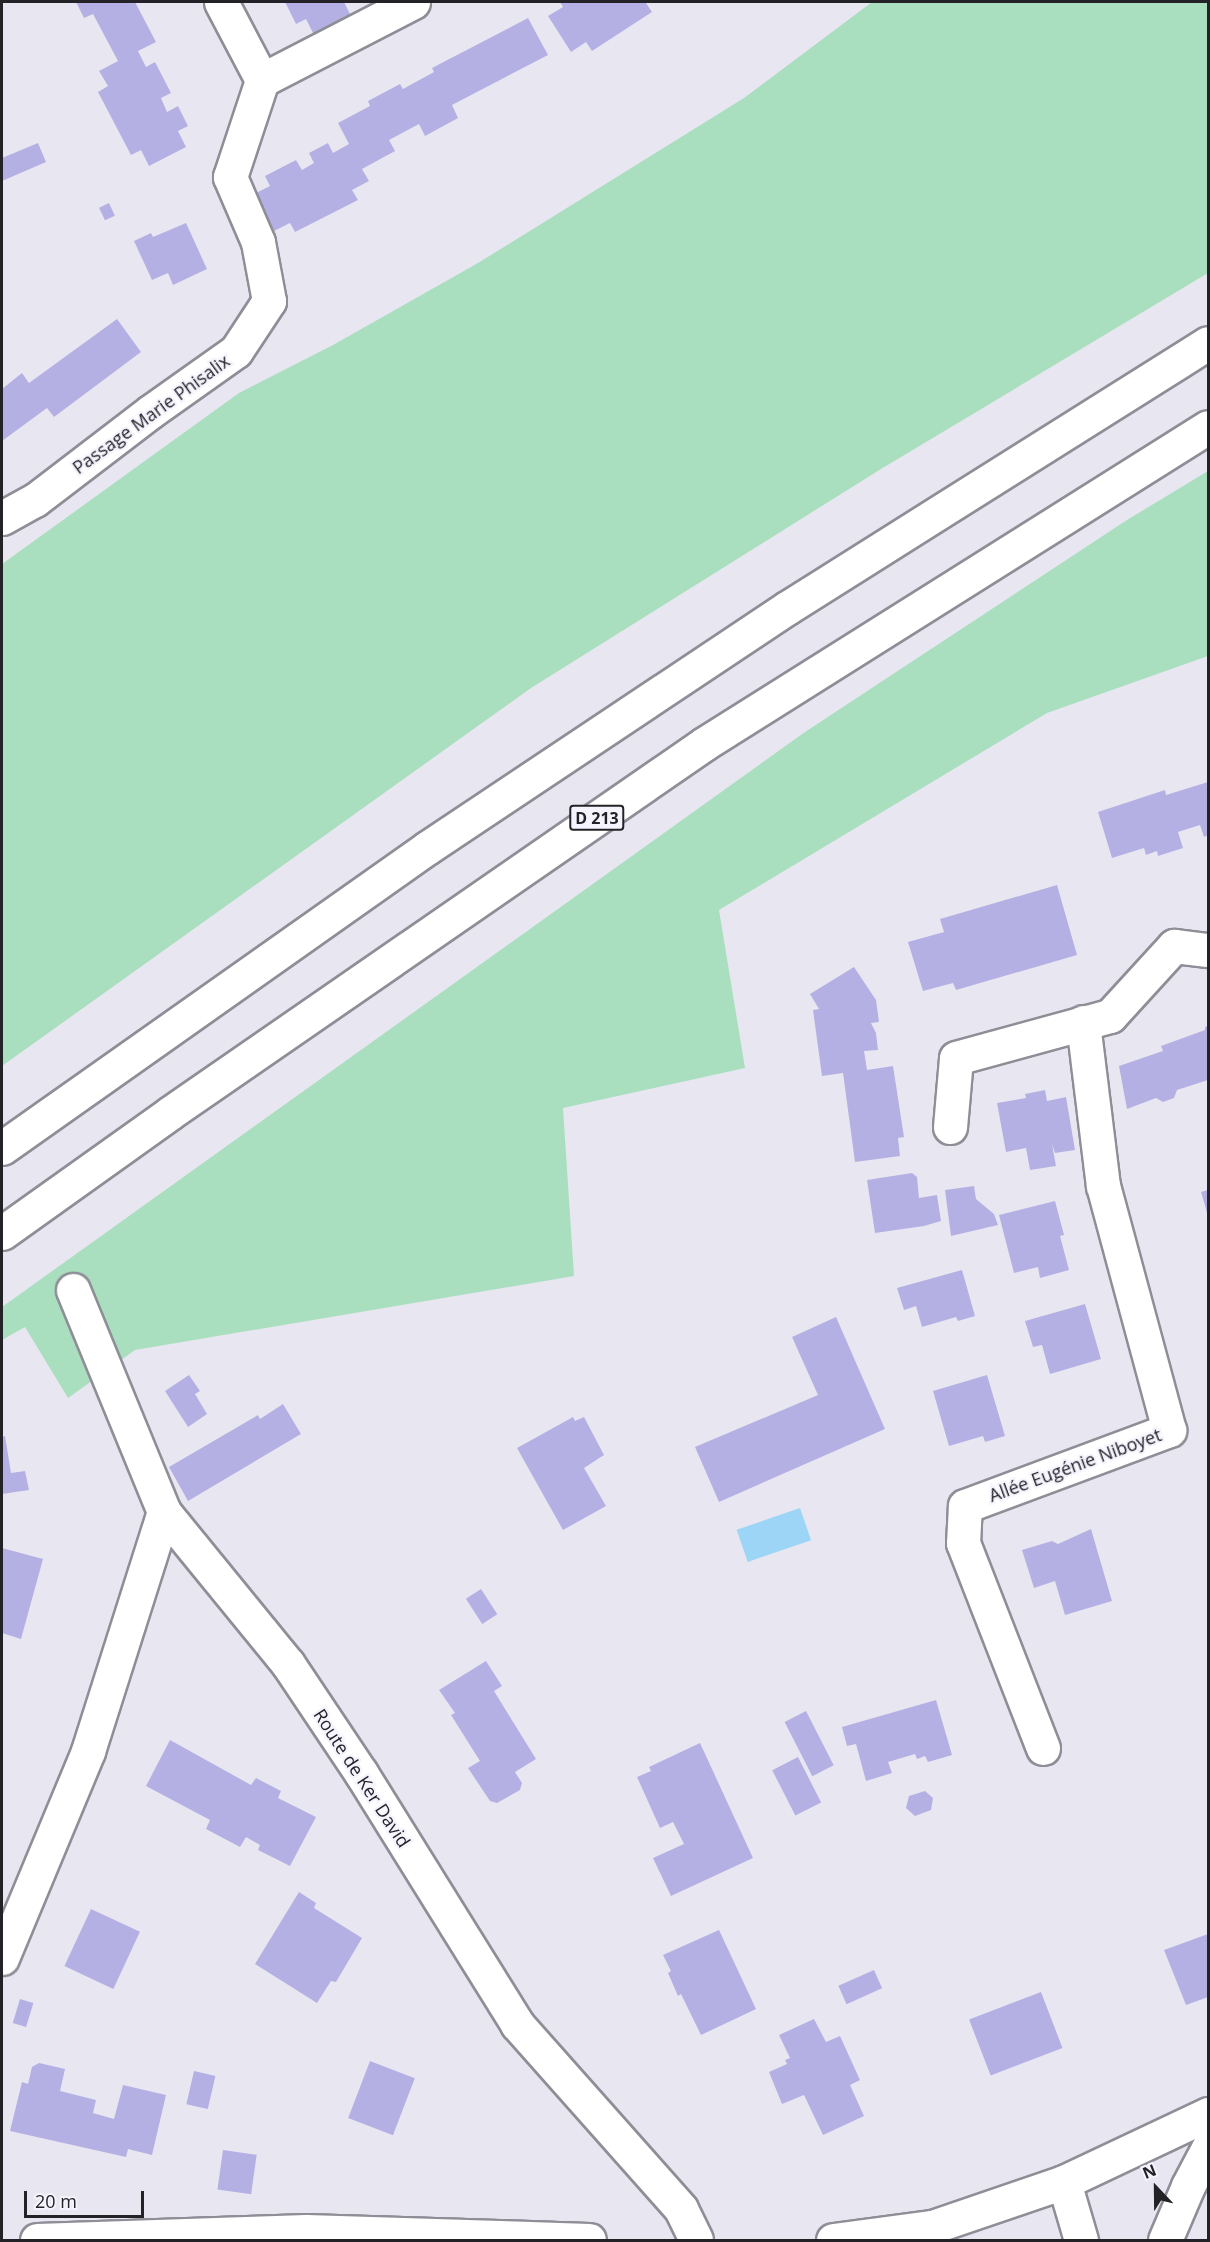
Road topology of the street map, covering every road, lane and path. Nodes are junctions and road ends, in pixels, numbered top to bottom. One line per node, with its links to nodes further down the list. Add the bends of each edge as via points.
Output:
1 (221, 2): 3 (main road)
2 (413, 2): 3 (main road)
3 (262, 80): 6 (main road, Passage Marie Phisalix, via 230,177 258,242 269,301 236,351 35,500)
4 (1209, 344): 10 (main road, via 777,615 427,848)
5 (1209, 427): 11 (main road, D 213, via 704,744 179,1106)
6 (2, 518)
7 (1209, 950): 8 (main road, via 1174,946 1110,1016)
8 (1083, 1022): 9 (main road, via 956,1058); 14 (main road, Allée Eugénie Niboyet, via 1103,1186 1170,1430 965,1506 963,1543)
9 (950, 1127)
10 (2, 1148)
11 (2, 1233)
12 (73, 1290): 13 (main road, Route de Ker David)
13 (164, 1512): 15 (main road, via 88,1751); 22 (main road, Route de Ker David, via 288,1664 361,1773 517,2024 681,2209)
14 (1043, 1748)
15 (2, 1958)
16 (1209, 2114): 18 (main road)
17 (1209, 2148): 25 (main road)
18 (1064, 2182): 23 (main road, via 932,2227); 24 (main road)
19 (217, 2237): 20 (main road); 21 (main road, via 306,2231)
20 (37, 2241)
21 (589, 2241)
22 (696, 2241)
23 (833, 2241)
24 (1081, 2241)
25 (1165, 2241)

